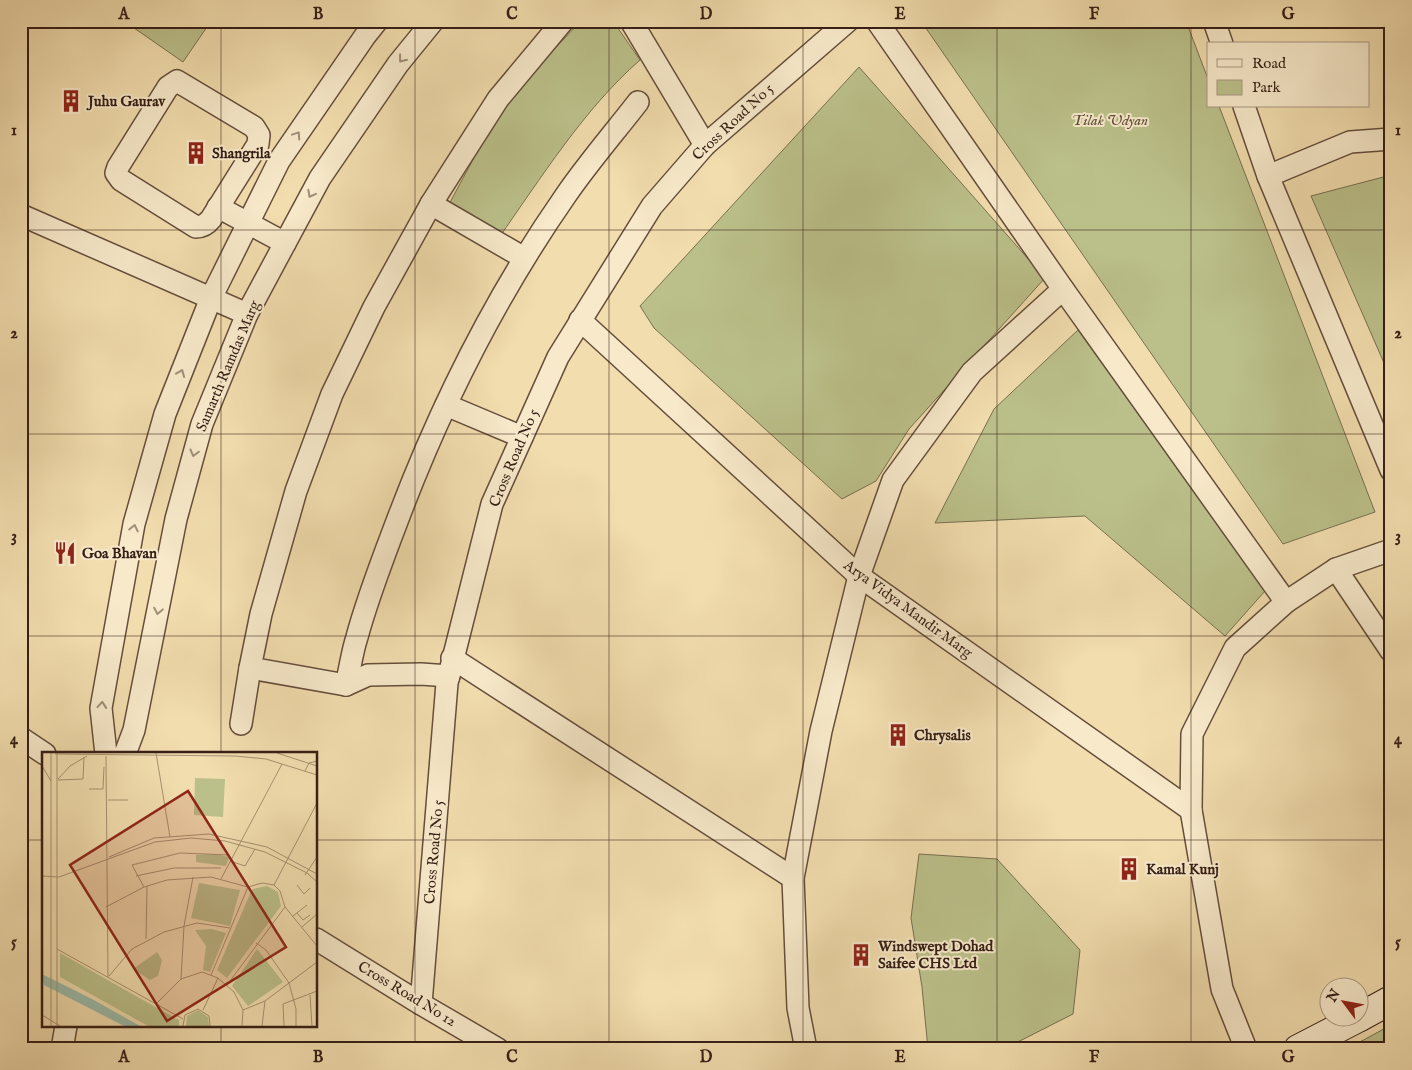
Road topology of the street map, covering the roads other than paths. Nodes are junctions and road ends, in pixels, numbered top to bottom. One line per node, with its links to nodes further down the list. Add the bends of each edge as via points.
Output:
1 (377, 21): 17 (street, one-way to 1, via 279,161)
2 (433, 21): 18 (street, Samarth Ramdas Marg, one-way to 18, via 398,64 320,178)
3 (563, 21): 14 (street, via 498,99)
4 (632, 21): 12 (street)
5 (848, 21): 12 (street, Cross Road No 5)
6 (878, 21): 20 (street)
7 (1214, 21): 8 (street)
8 (1221, 42)
9 (638, 102): 19 (street, via 567,193)
10 (1245, 108): 13 (street)
11 (1391, 139): 13 (street, via 1350,142)
12 (705, 145): 23 (street, Cross Road No 5, via 652,206)
13 (1268, 176): 26 (street)
14 (431, 204): 19 (street); 33 (street, via 374,306 332,394 296,491 261,614)
15 (218, 207): 15 (street, via 208,223 196,227 116,173 174,82 254,127 259,135 258,144); 17 (street)
16 (21, 214): 21 (street)
17 (248, 223): 18 (street); 21 (street)
18 (285, 243): 22 (street, Samarth Ramdas Marg)
19 (524, 258): 24 (street)
20 (1063, 289): 29 (street, via 972,372 893,480); 30 (street)
21 (211, 298): 22 (street); 38 (street, one-way to 21, via 101,708 134,524 165,414)
22 (247, 314): 39 (street, Samarth Ramdas Marg, one-way to 39, via 202,424 176,519 134,730)
23 (580, 320): 25 (street, Cross Road No 5, via 558,357); 29 (street, Arya Vidya Mandir Marg)
24 (446, 405): 25 (street); 34 (street, via 423,454 377,574 356,638)
25 (522, 437): 32 (street, Cross Road No 5, via 492,504)
26 (1391, 470)
27 (1391, 550): 28 (street)
28 (1336, 569): 30 (street); 31 (street)
29 (859, 576): 40 (street, Arya Vidya Mandir Marg); 41 (street, via 820,731)
30 (1286, 602): 40 (street, via 1234,648 1192,734)
31 (1391, 651)
32 (451, 667): 34 (street, via 421,674 368,675); 41 (street); 44 (street, Cross Road No 5)
33 (250, 668): 34 (street); 35 (street)
34 (346, 685)
35 (241, 724)
36 (21, 738): 37 (street)
37 (42, 752)
38 (106, 752)
39 (127, 752)
40 (1191, 810): 51 (street, via 1222,989)
41 (793, 878): 50 (street, via 798,1008)
42 (318, 939): 44 (street, Cross Road No 12)
43 (1391, 1000): 45 (street)
44 (421, 1004): 49 (street, Cross Road No 12)
45 (1370, 1011)
46 (66, 1028): 48 (street)
47 (1338, 1028): 52 (street)
48 (62, 1049)
49 (498, 1049)
50 (806, 1049)
51 (1246, 1049)
52 (1298, 1049)

